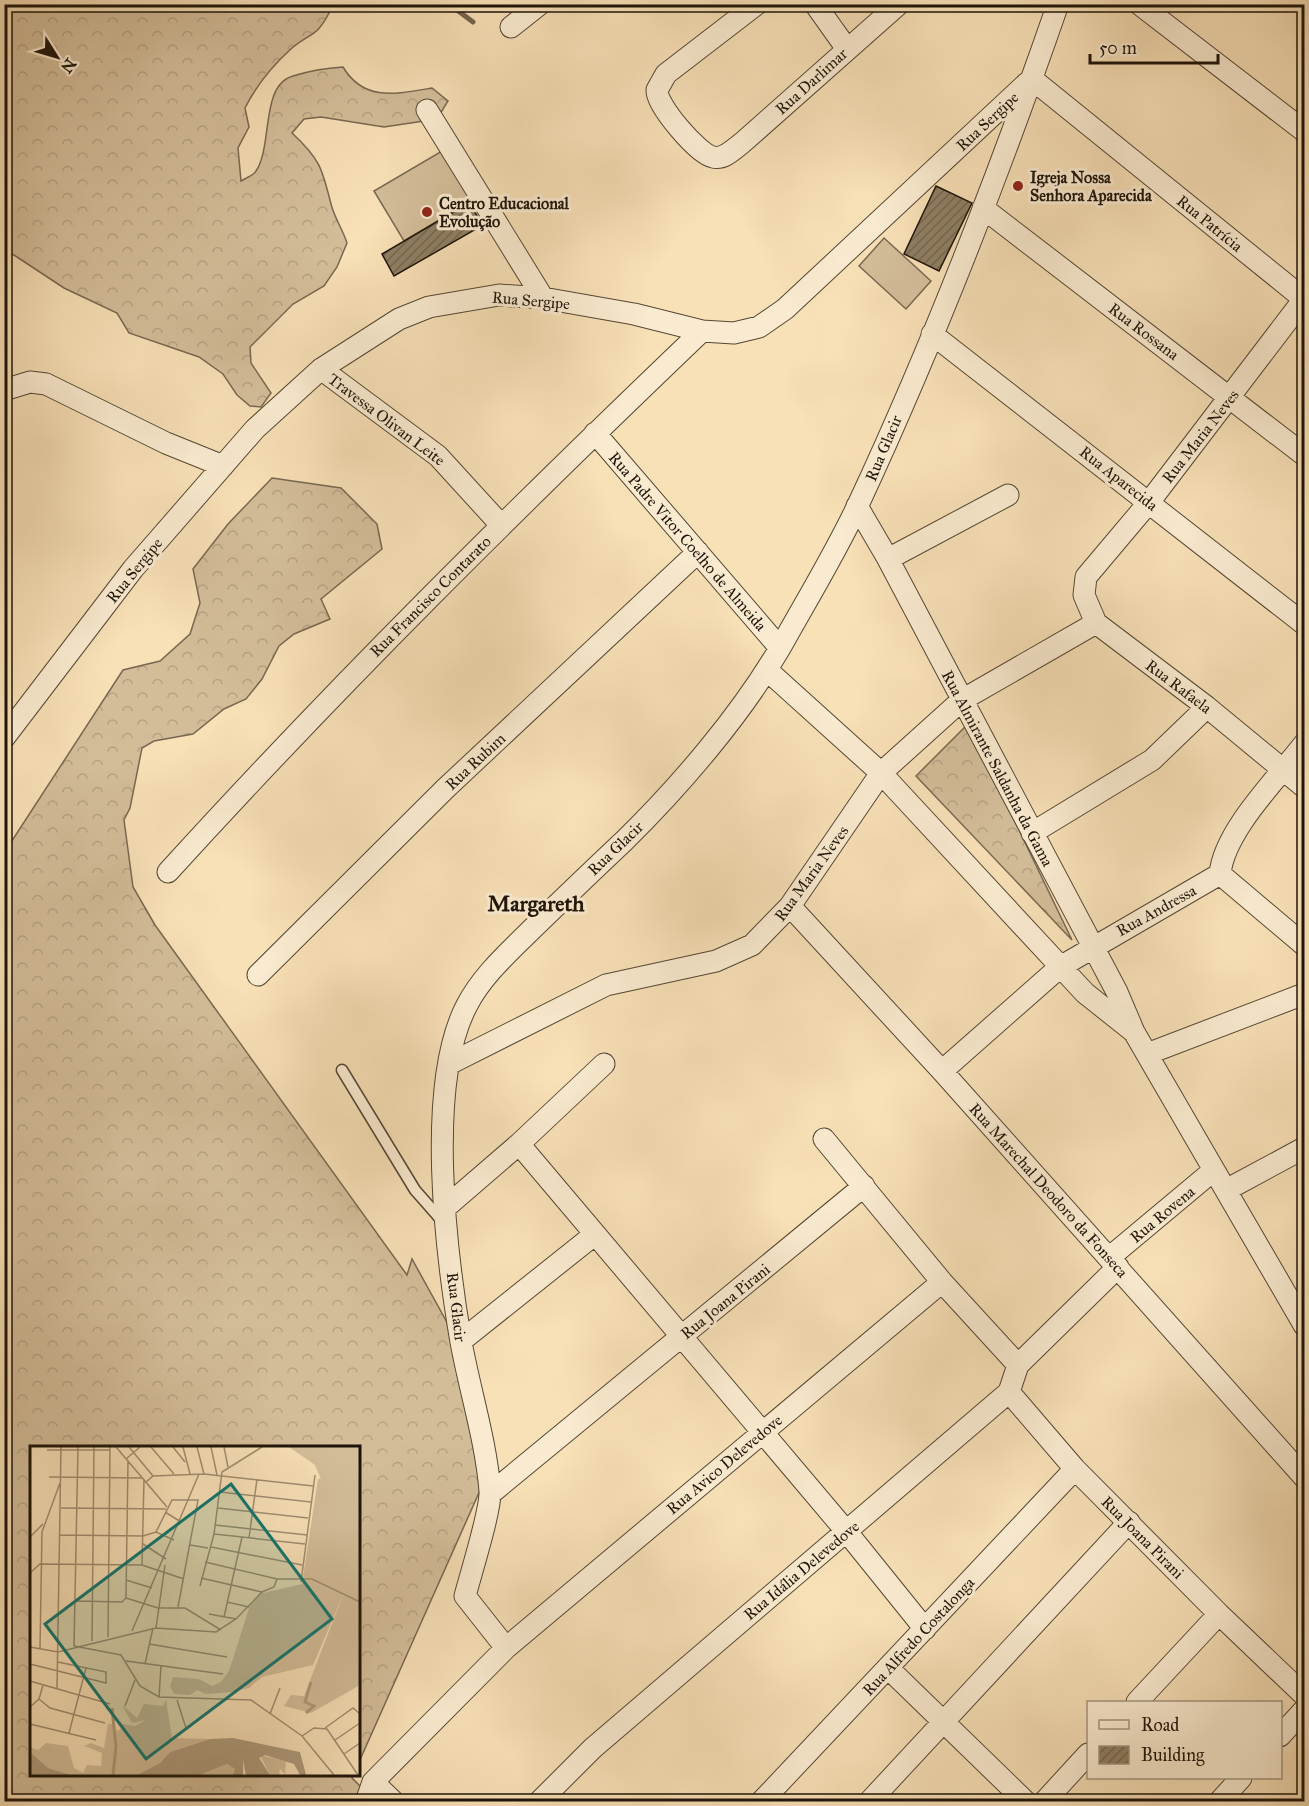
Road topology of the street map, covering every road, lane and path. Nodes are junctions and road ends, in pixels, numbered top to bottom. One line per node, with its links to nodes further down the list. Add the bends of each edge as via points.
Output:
1 (540, 4): 7 (street)
2 (757, 4): 8 (street, Rua Darlimar, via 666,74 657,90 660,104 697,148 712,157 723,156 742,143)
3 (815, 4): 8 (street)
4 (899, 4): 8 (street, Rua Darlimar)
5 (1058, 4): 9 (street, Rua Sergipe)
6 (1139, 4): 11 (street)
7 (511, 27)
8 (847, 49)
9 (1032, 79): 12 (street, Rua Glacir); 14 (street, Rua Patrícia); 15 (street, Rua Sergipe, via 773,320 747,332)
10 (427, 110): 13 (street)
11 (1305, 131)
12 (983, 208): 16 (street, Rua Glacir); 19 (street, Rua Rossana)
13 (543, 298): 15 (street, Rua Sergipe); 17 (street, Rua Sergipe, via 499,295 429,307 399,319)
14 (1304, 299): 19 (street, Rua Maria Neves)
15 (702, 331): 20 (street, Rua Francisco Contarato)
16 (932, 334): 24 (street, Rua Aparecida); 25 (street, Rua Glacir)
17 (321, 369): 22 (street, Rua Sergipe, via 255,429); 26 (street, Travessa Olivan Leite, via 438,456)
18 (4, 390): 22 (street, via 30,382 46,384 166,443)
19 (1230, 397): 21 (street, Rua Rossana); 24 (street, Rua Maria Neves)
20 (595, 433): 26 (street, Rua Francisco Contarato); 27 (street, Rua Padre Vitor Coelho de Almeida)
21 (1305, 455)
22 (223, 466): 35 (street, Rua Sergipe, via 133,569)
23 (1008, 495): 28 (street)
24 (1150, 501): 29 (street, Rua Maria Neves, via 1086,577 1083,590); 30 (street, Rua Aparecida)
25 (857, 506): 28 (street, Rua Almirante Saldanha da Gama); 31 (street, Rua Glacir)
26 (501, 525): 41 (street, Rua Francisco Contarato, via 280,749)
27 (698, 552): 31 (street, Rua Padre Vitor Coelho de Almeida); 47 (street, Rua Rubim, via 438,795)
28 (888, 559): 33 (street, Rua Almirante Saldanha da Gama)
29 (1096, 623): 33 (street, Rua Maria Neves); 34 (street, Rua Rafaela)
30 (1305, 624)
31 (780, 648): 32 (street, Rua Glacir)
32 (767, 670): 38 (street, Rua Almirante Saldanha da Gama); 51 (street, Rua Glacir, via 701,757 657,806 479,986 459,1024)
33 (962, 700): 38 (street, Rua Maria Neves); 40 (street, Rua Almirante Saldanha da Gama)
34 (1207, 707): 37 (street, Rua Rafaela); 40 (street, via 1152,760)
35 (4, 738)
36 (1305, 744): 37 (street)
37 (1283, 771): 39 (street, Rua Rafaela); 42 (street, via 1229,840)
38 (881, 773): 43 (street, Rua Maria Neves); 46 (street, Rua Almirante Saldanha da Gama)
39 (1305, 787)
40 (1032, 833): 45 (street, Rua Almirante Saldanha da Gama)
41 (168, 872)
42 (1220, 874): 44 (street); 45 (street, Rua Andressa)
43 (790, 906): 51 (street, Rua Maria Neves, via 766,933 733,956 606,986); 54 (street, Rua Marechal Deodoro da Fonseca)
44 (1305, 945)
45 (1092, 946): 46 (street, Rua Andressa); 49 (street, Rua Almirante Saldanha da Gama)
46 (1060, 967): 49 (street, Rua Almirante Saldanha da Gama, via 1105,1011); 54 (street, Rua Andressa)
47 (258, 975)
48 (1305, 994): 50 (street)
49 (1134, 1032): 50 (street, Rua Almirante Saldanha da Gama)
50 (1147, 1054): 58 (street, Rua Almirante Saldanha da Gama)
51 (449, 1064): 61 (street, Rua Glacir, via 442,1118)
52 (604, 1064): 56 (street)
53 (342, 1070): 61 (lane, via 414,1190)
54 (942, 1071): 63 (street, Rua Marechal Deodoro da Fonseca)
55 (824, 1139): 59 (street)
56 (519, 1144): 61 (street); 62 (street)
57 (1305, 1148): 60 (street)
58 (1214, 1170): 60 (street, Rua Almirante Saldanha da Gama); 63 (street, Rua Rovena)
59 (864, 1186): 64 (street); 66 (street, Rua Joana Pirani)
60 (1226, 1190): 65 (street, Rua Almirante Saldanha da Gama)
61 (447, 1217): 67 (street, Rua Glacir)
62 (594, 1235): 66 (street); 67 (street)
63 (1114, 1262): 68 (street, Rua Rovena); 72 (street, Rua Marechal Deodoro da Fonseca)
64 (942, 1281): 68 (street); 70 (street, Rua Avico Delevedove)
65 (1304, 1321)
66 (681, 1337): 70 (street); 73 (street, Rua Joana Pirani)
67 (461, 1341): 73 (street, Rua Glacir)
68 (1018, 1365): 69 (street)
69 (1009, 1392): 71 (street, Rua Joana Pirani); 75 (street, Rua Idália Delevedove)
70 (762, 1432): 75 (street); 78 (street, Rua Avico Delevedove)
71 (1075, 1469): 74 (street, Rua Joana Pirani); 77 (street, Rua Alfredo Costalonga)
72 (1305, 1477)
73 (490, 1494): 78 (street, Rua Glacir, via 465,1596)
74 (1129, 1522): 76 (street, Rua Joana Pirani); 83 (street)
75 (846, 1531): 77 (street); 89 (street, Rua Idália Delevedove, via 593,1748)
76 (1219, 1614): 80 (street, Rua Joana Pirani); 81 (street)
77 (925, 1629): 79 (street, Rua Alfredo Costalonga)
78 (506, 1648): 87 (street, Rua Avico Delevedove)
79 (888, 1668): 83 (street); 90 (street, Rua Alfredo Costalonga)
80 (1305, 1695)
81 (1138, 1701)
82 (1305, 1710): 84 (street)
83 (944, 1723): 91 (street); 92 (street)
84 (1282, 1735)
85 (1087, 1756): 93 (street)
86 (1240, 1779): 94 (street)
87 (370, 1792): 88 (street)
88 (394, 1802)
89 (538, 1802)
90 (761, 1802)
91 (868, 1802)
92 (1026, 1802)
93 (1044, 1802)
94 (1219, 1802)

